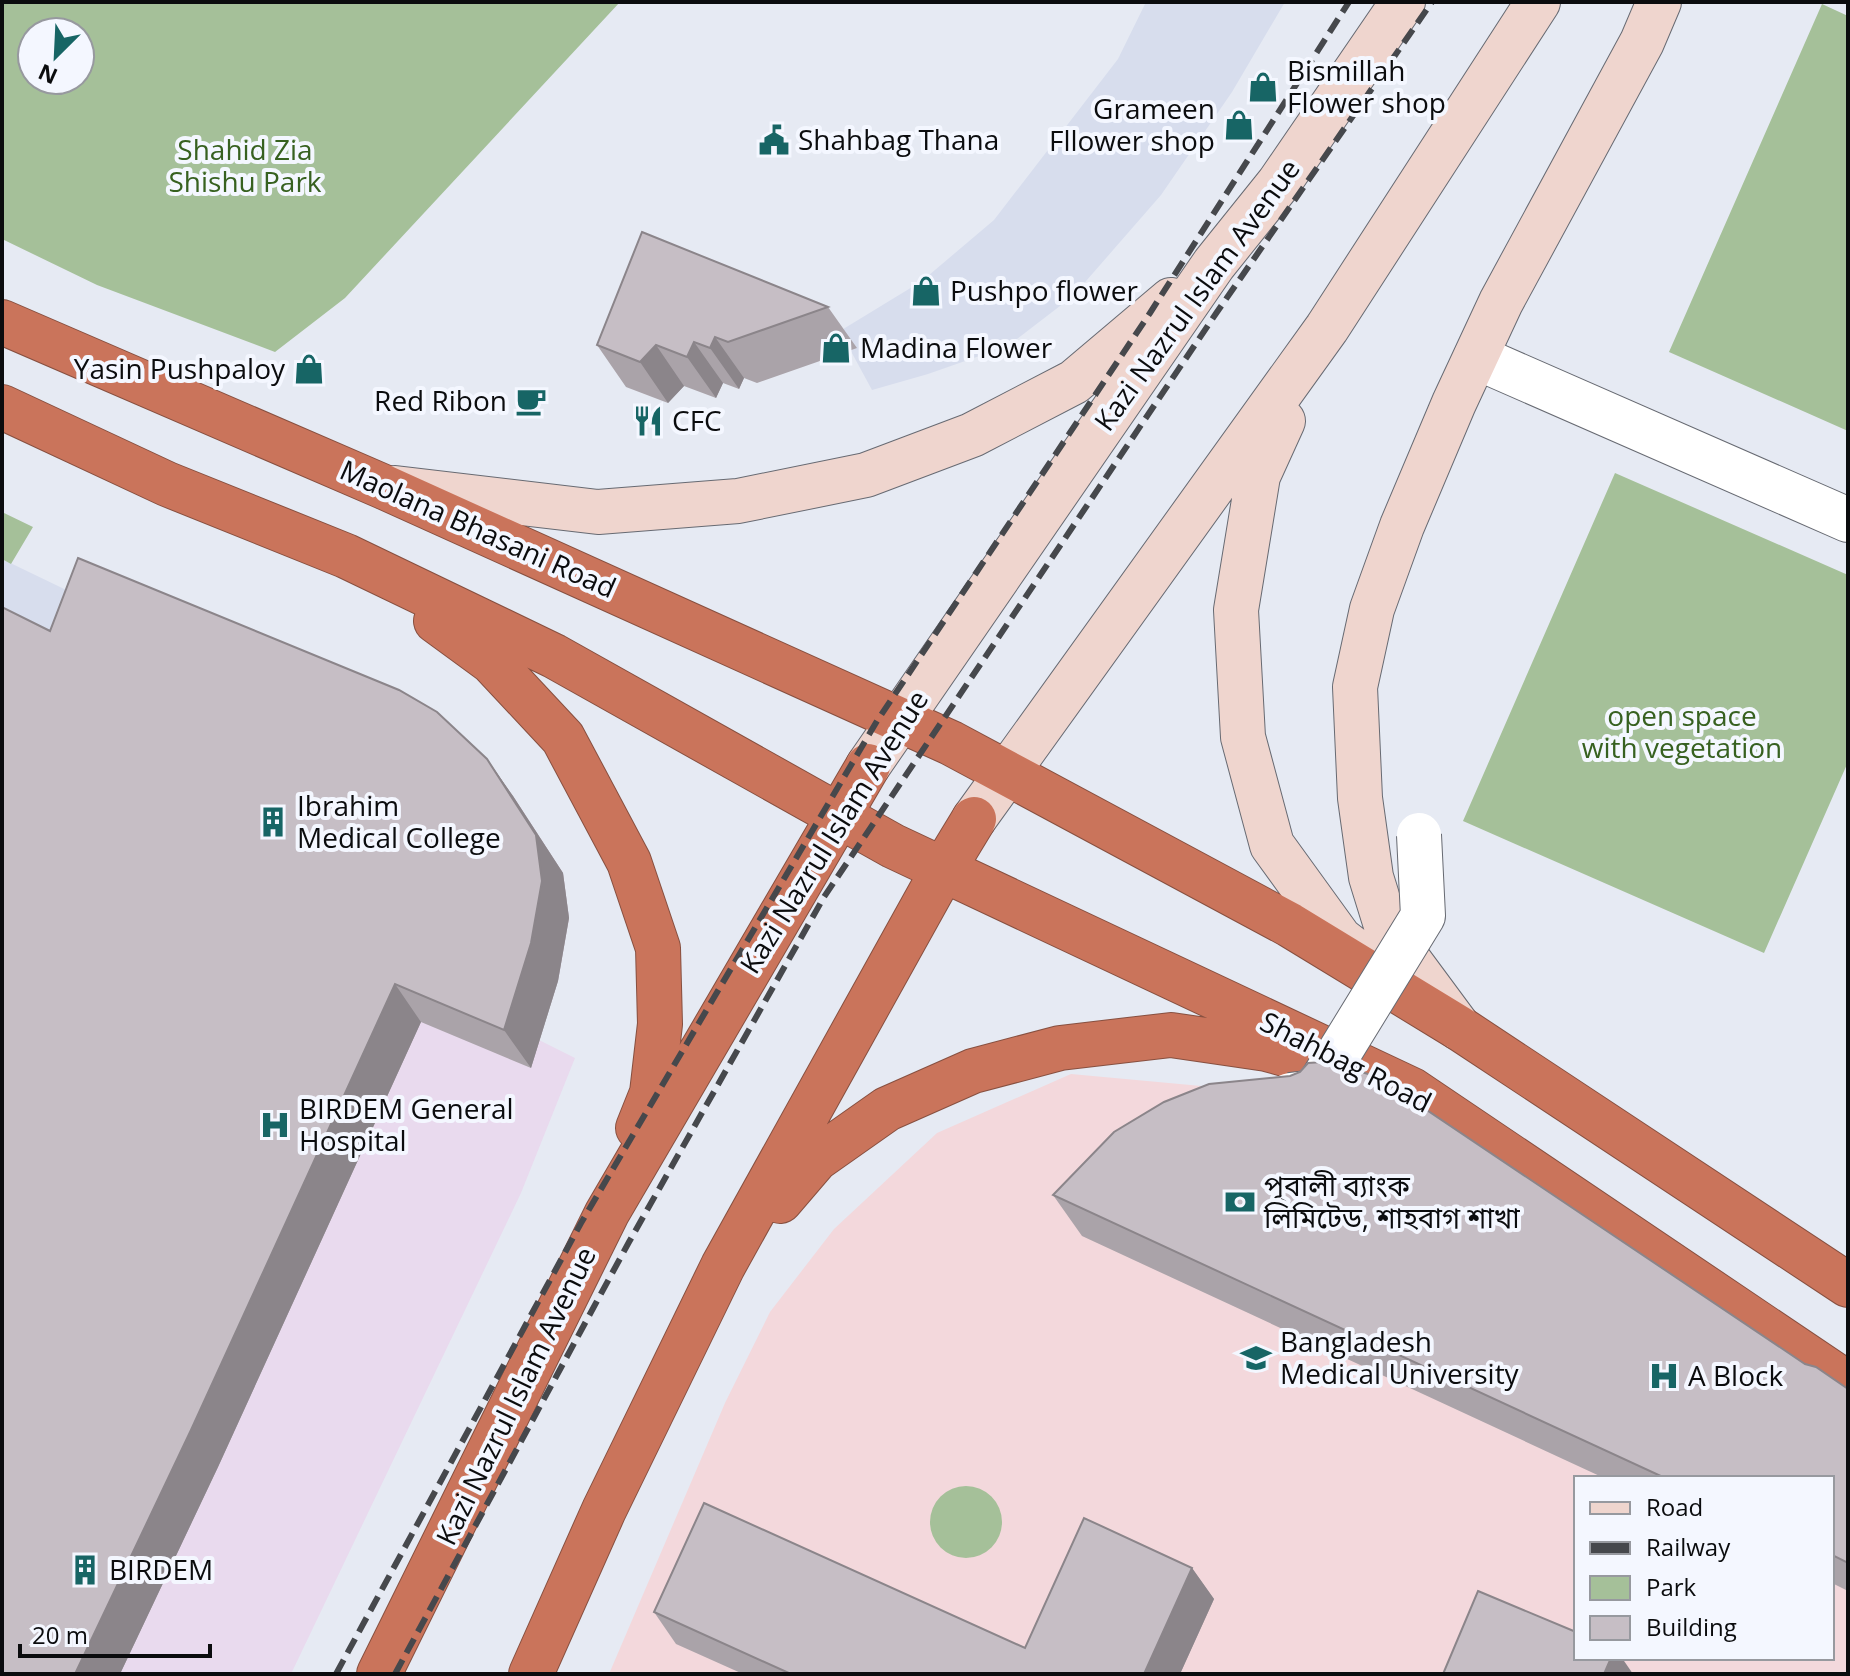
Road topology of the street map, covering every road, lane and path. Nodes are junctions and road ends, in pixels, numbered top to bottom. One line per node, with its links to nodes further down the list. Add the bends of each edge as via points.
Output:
1 (1403, 2): 4 (main road, Kazi Nazrul Islam Avenue, via 1279,183)
2 (1538, 2): 6 (main road)
3 (1659, 2): 7 (main road)
4 (1214, 264): 9 (main road, via 1074,382 972,435 866,475 738,501 598,512); 12 (main road, Kazi Nazrul Islam Avenue)
5 (2, 322): 9 (highway, Maolana Bhasani Road)
6 (1327, 328): 15 (main road); 21 (main road, via 1258,476 1236,610 1243,737 1272,845 1340,939)
7 (1476, 357): 10 (street); 21 (main road, via 1372,609 1355,687 1360,798 1371,877 1388,932)
8 (2, 407): 11 (highway, via 167,484)
9 (384, 487): 12 (highway, Maolana Bhasani Road)
10 (1848, 520)
11 (346, 556): 16 (highway, via 554,656); 24 (highway, via 492,662 543,716 563,738 629,862 658,948 660,1024 652,1093)
12 (900, 721): 13 (highway, Maolana Bhasani Road); 14 (main road, Kazi Nazrul Islam Avenue)
13 (951, 743): 14 (highway, via 914,735 895,740); 15 (highway); 17 (highway, via 974,768 979,786)
14 (868, 766): 16 (highway, Kazi Nazrul Islam Avenue); 19 (highway, via 862,783 867,820)
15 (1005, 773): 17 (main road); 21 (highway, via 1290,925)
16 (840, 815): 19 (highway); 24 (highway, Kazi Nazrul Islam Avenue)
17 (974, 819): 19 (highway, via 963,835 929,852); 20 (highway)
18 (1419, 835): 23 (street, bridge, via 1423,916 1315,1092)
19 (893, 846): 20 (highway, Shahbag Road)
20 (943, 870): 22 (highway, Shahbag Road); 25 (highway)
21 (1459, 1028): 26 (highway)
22 (1412, 1090): 25 (highway, via 1267,1049 1171,1035 1060,1048 973,1071 887,1109 816,1159); 27 (highway, Shahbag Road)
23 (1256, 1099)
24 (607, 1213): 28 (highway, Kazi Nazrul Islam Avenue)
25 (723, 1266): 29 (highway)
26 (1848, 1285)
27 (1848, 1384)
28 (379, 1674)
29 (531, 1674)

